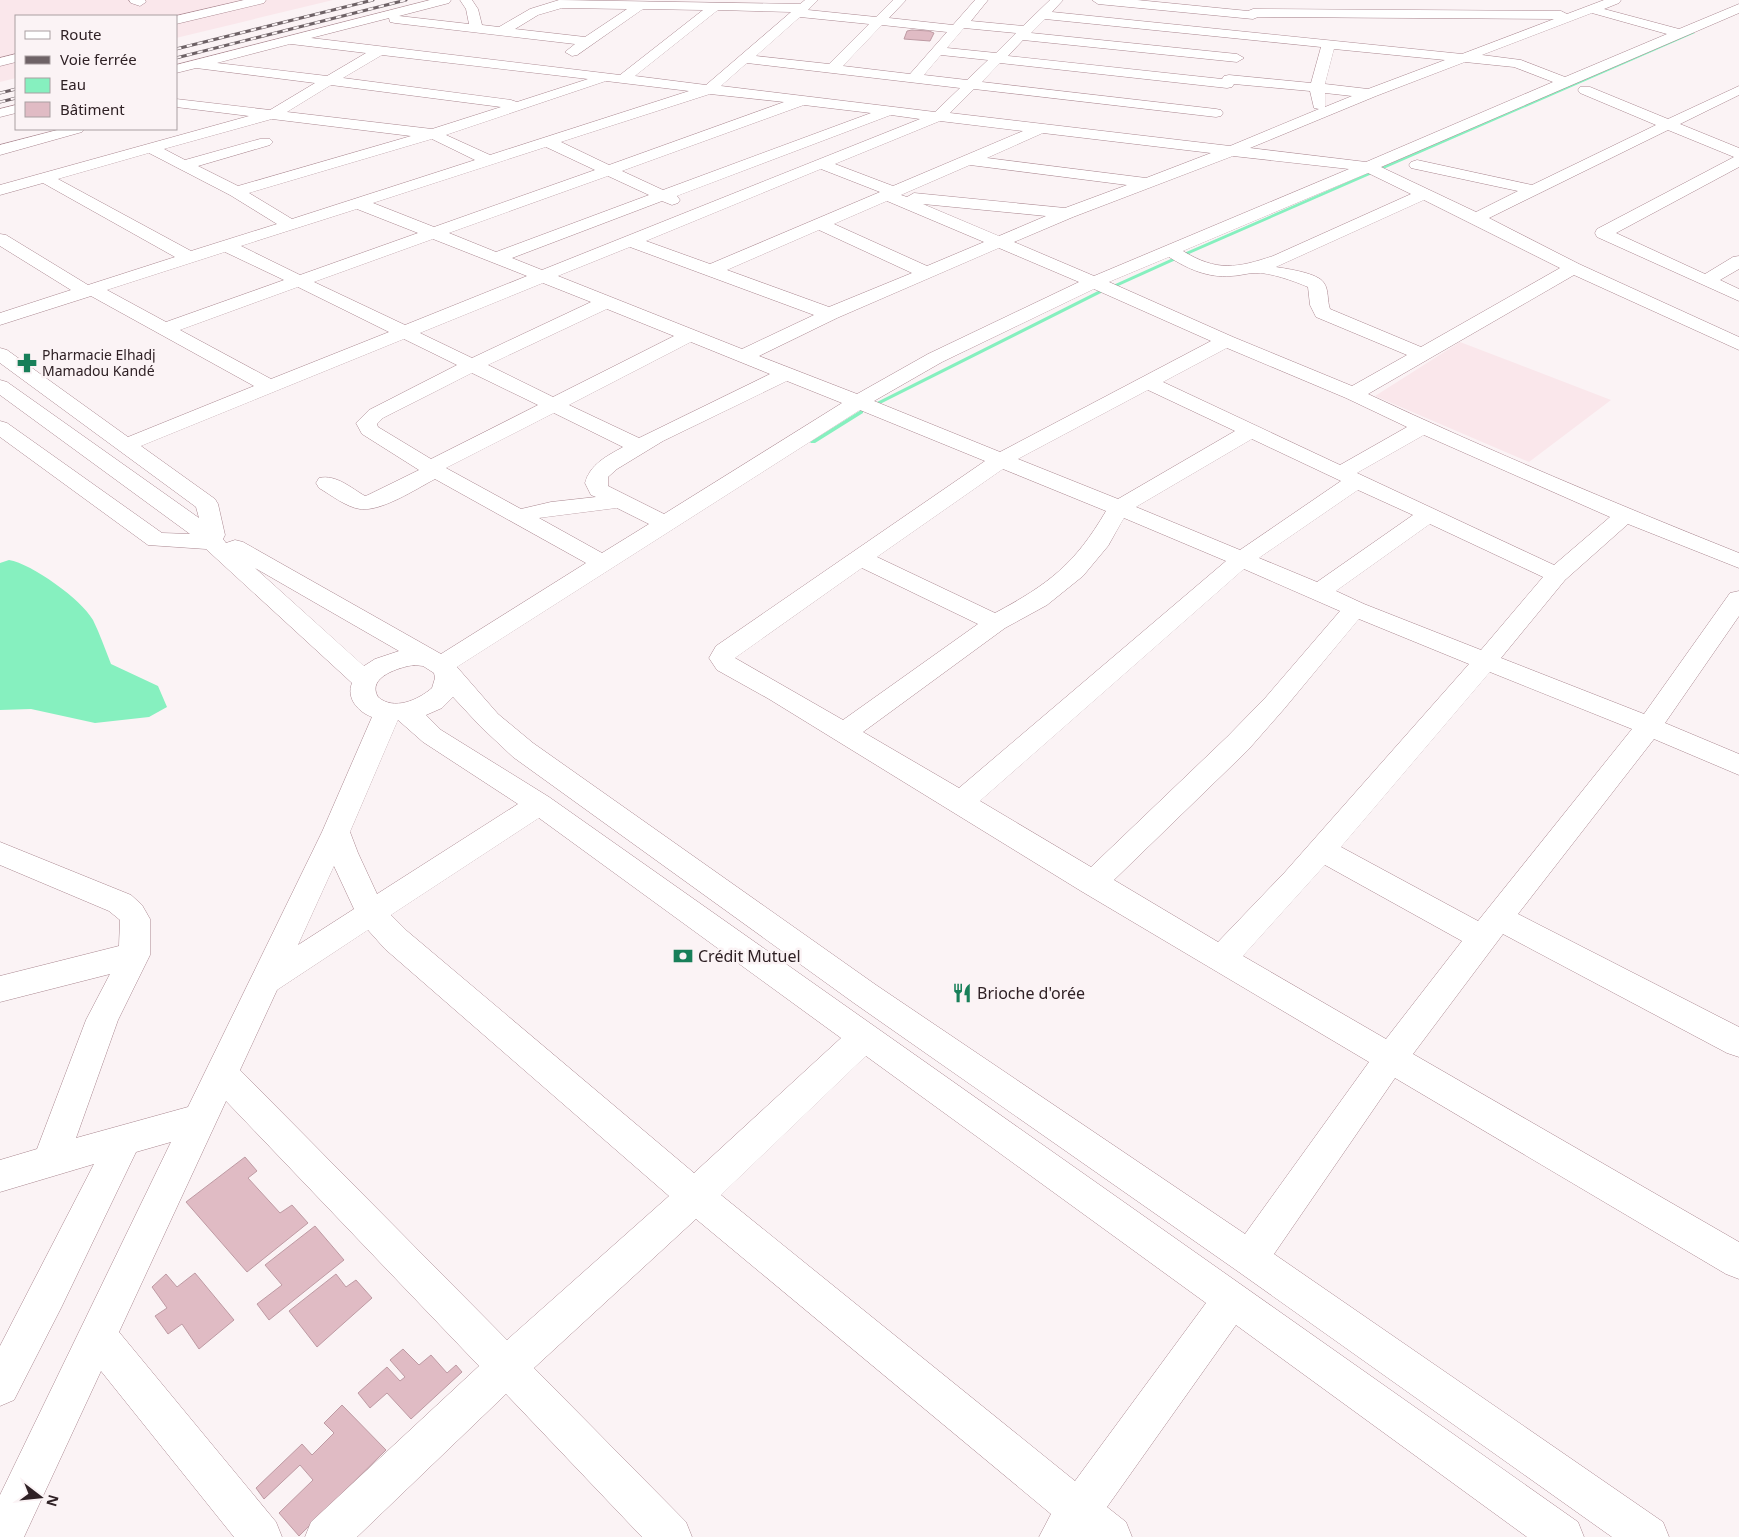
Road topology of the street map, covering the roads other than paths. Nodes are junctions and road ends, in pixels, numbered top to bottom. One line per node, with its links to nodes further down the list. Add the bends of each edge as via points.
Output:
1 (260, 0): 23 (street)
2 (446, 0): 22 (street)
3 (466, 0): 27 (street, via 472,9)
4 (900, 0): 24 (street)
5 (982, 0): 26 (street)
6 (1057, 0): 20 (street)
7 (1098, 0): 16 (street)
8 (1358, 0): 18 (street)
9 (1436, 0): 19 (street)
10 (1615, 0): 17 (street)
11 (567, 2): 12 (street); 29 (street, via 534,12)
12 (641, 5): 13 (street); 35 (street)
13 (716, 6): 14 (street); 51 (street)
14 (804, 7): 24 (street); 45 (street)
15 (1739, 8): 31 (street)
16 (1255, 9): 18 (street); 32 (street)
17 (1591, 10): 21 (street); 31 (street)
18 (1366, 14): 19 (street)
19 (1447, 14): 21 (street); 28 (street)
20 (1041, 15): 30 (street); 32 (street)
21 (1578, 15): 41 (street)
22 (379, 18): 27 (street); 34 (street)
23 (178, 20)
24 (879, 21): 26 (street); 49 (street)
25 (1739, 24): 36 (street)
26 (959, 27): 30 (street); 40 (street)
27 (476, 28): 29 (street)
28 (1413, 28)
29 (502, 31): 35 (street)
30 (1023, 33): 43 (street); 44 (street)
31 (1679, 33): 59 (street)
32 (1245, 36): 37 (street); 44 (street)
33 (1388, 37): 38 (street)
34 (290, 40): 39 (street); 47 (street)
35 (586, 41): 50 (street)
36 (1697, 41)
37 (1328, 44): 38 (street); 57 (street)
38 (1362, 47): 41 (street)
39 (381, 50): 50 (street); 53 (street)
40 (938, 51): 43 (street); 52 (street)
41 (1463, 57): 59 (street, via 1516,62); 61 (street)
42 (15, 58): 46 (street)
43 (998, 58): 54 (street); 56 (street)
44 (1237, 58): 54 (street)
45 (744, 60): 49 (street); 58 (street)
46 (0, 62)
47 (196, 64): 48 (street); 53 (street)
48 (178, 68)
49 (832, 69): 52 (street)
50 (548, 70): 51 (street)
51 (616, 78): 58 (street); 64 (street)
52 (914, 78): 56 (street)
53 (329, 81): 64 (street); 69 (street)
54 (1228, 81): 57 (street); 67 (street)
55 (1602, 83): 59 (street)
56 (972, 84): 67 (street); 71 (street)
57 (1317, 88): 61 (street); 70 (street)
58 (710, 89): 62 (street); 77 (street)
59 (1575, 89): 72 (street); 91 (street)
60 (1739, 90): 72 (street)
61 (1371, 93): 70 (street)
62 (804, 100): 66 (street); 90 (street)
63 (178, 104): 69 (street)
64 (520, 106): 75 (street)
65 (15, 110): 68 (street)
66 (889, 111): 71 (street); 99 (street)
67 (1216, 112): 79 (street)
68 (0, 114)
69 (273, 114): 75 (street); 78 (street)
70 (1320, 114): 81 (street)
71 (939, 116): 73 (street); 87 (street)
72 (1668, 125): 83 (street); 95 (street)
73 (1042, 129): 79 (street); 84 (street)
74 (73, 130): 80 (street)
75 (433, 134): 85 (street); 96 (street)
76 (265, 142): 88 (street)
77 (548, 142): 85 (street); 90 (street)
78 (150, 148): 88 (street); 92 (street)
79 (1203, 148): 81 (street)
80 (0, 150)
81 (1231, 151): 91 (street); 93 (street)
82 (1443, 154): 89 (street)
83 (1739, 154)
84 (969, 160): 93 (street); 97 (street)
85 (489, 161): 100 (street)
86 (1739, 161): 121 (street, via 1603,233)
87 (822, 164): 97 (street); 101 (street)
88 (185, 166): 96 (street)
89 (1417, 166): 91 (street); 95 (street)
90 (609, 170): 99 (street); 106 (street)
91 (1376, 172): 98 (street); 111 (street)
92 (45, 178): 94 (street); 112 (street)
93 (1149, 182): 102 (street)
94 (0, 190)
95 (1534, 190): 103 (street)
96 (236, 192): 105 (street)
97 (891, 194): 102 (street); 104 (street); 109 (street)
98 (1424, 194): 103 (street); 115 (street)
99 (664, 196): 101 (street); 113 (street)
100 (358, 203): 105 (street); 106 (street)
101 (700, 213): 108 (street)
102 (1067, 213): 109 (street)
103 (1476, 218): 116 (street)
104 (820, 224): 117 (street); 118 (street)
105 (291, 225): 110 (street)
106 (432, 233): 113 (street); 120 (street)
107 (0, 239): 123 (street)
108 (630, 241): 117 (street); 119 (street)
109 (999, 242): 118 (street); 122 (street)
110 (227, 246): 112 (street); 120 (street)
111 (1170, 250): 115 (street, via 1197,266 1222,273); 122 (street)
112 (190, 258): 123 (street)
113 (496, 258): 119 (street)
114 (1739, 261): 121 (street)
115 (1258, 268): 134 (street, via 1316,284 1317,302 1323,313)
116 (1573, 268): 132 (street); 134 (street)
117 (710, 271): 126 (street)
118 (927, 273): 126 (street)
119 (542, 276): 125 (street); 129 (street)
120 (298, 281): 128 (street); 129 (street)
121 (1706, 281): 124 (street)
122 (1094, 282): 131 (street); 142 (street, via 935,358)
123 (89, 290): 127 (street); 128 (street)
124 (1739, 296)
125 (607, 302): 130 (street); 136 (street)
126 (830, 314): 135 (street)
127 (0, 319)
128 (164, 329): 140 (street)
129 (405, 332): 136 (street); 140 (street)
130 (690, 335): 135 (street); 143 (street)
131 (1226, 341): 138 (street); 141 (street)
132 (1737, 341)
133 (0, 354): 147 (street)
134 (1422, 354): 141 (street)
135 (743, 356): 137 (street)
136 (473, 365): 143 (street); 150 (street, via 376,414 366,423 369,430)
137 (787, 373): 142 (street); 148 (street)
138 (1147, 382): 146 (street); 149 (street)
139 (0, 386): 159 (street)
140 (270, 387): 147 (street)
141 (1353, 394): 145 (street)
142 (858, 402): 149 (street); 158 (street)
143 (555, 404): 148 (street); 150 (street)
144 (0, 427): 159 (street, via 156,540)
145 (1424, 427): 151 (street); 156 (street)
146 (1249, 432): 151 (street); 154 (street)
147 (126, 445): 159 (street, via 207,504)
148 (640, 446): 153 (street, via 609,464 598,475 596,484 599,490)
149 (1001, 460): 154 (street); 160 (street)
150 (433, 469): 152 (street, via 374,501 362,503); 157 (street)
151 (1348, 477): 155 (street); 161 (street)
152 (327, 482)
153 (620, 501): 157 (street); 158 (street)
154 (1119, 508): 161 (street); 168 (street, via 1100,541 1075,571 1038,600)
155 (1428, 515): 164 (street); 165 (street)
156 (1625, 515): 162 (street); 164 (street)
157 (518, 516): 163 (street)
158 (664, 523): 163 (street)
159 (213, 539): 170 (street); 171 (street)
160 (860, 558): 168 (street); 174 (street, via 725,652 722,658 726,664)
161 (1241, 560): 165 (street); 176 (street)
162 (1739, 561)
163 (603, 563): 170 (street)
164 (1557, 574): 169 (street)
165 (1319, 592): 167 (street)
166 (1739, 598): 173 (street)
167 (1355, 609): 169 (street); 181 (street, via 1238,743)
168 (996, 623): 174 (street)
169 (1485, 661): 173 (street); 179 (street)
170 (440, 666): 171 (street, via 414,657 399,659 373,671); 172 (street, via 447,684 442,693 420,708); 197 (street, via 523,750 873,1000)
171 (365, 681): 172 (street, via 363,690 367,702)
172 (397, 711): 177 (street); 178 (street)
173 (1650, 726): 175 (street); 183 (street)
174 (843, 733): 176 (street)
175 (1739, 765)
176 (960, 803): 181 (street)
177 (539, 804): 182 (street); 188 (street)
178 (336, 832): 182 (street); 186 (street)
179 (1321, 849): 183 (street); 185 (street)
180 (0, 853): 184 (street, via 90,889 132,912 136,926)
181 (1092, 883): 185 (street)
182 (370, 913): 186 (street); 196 (street, via 396,940)
183 (1490, 927): 189 (street); 190 (street)
184 (134, 956): 187 (street); 194 (street, via 103,1017)
185 (1220, 959): 190 (street)
186 (265, 982): 191 (street)
187 (0, 990)
188 (865, 1036): 196 (street); 199 (street)
189 (1739, 1043)
190 (1390, 1059): 197 (street); 198 (street)
191 (221, 1073): 192 (street); 201 (street)
192 (200, 1119): 193 (street); 200 (street)
193 (123, 1142): 194 (street); 202 (street)
194 (50, 1160): 195 (street)
195 (0, 1176)
196 (695, 1196): 201 (street); 203 (street)
197 (1249, 1258): 210 (street)
198 (1739, 1262)
199 (1230, 1300): 203 (street); 209 (street)
200 (97, 1335): 204 (street); 205 (street)
201 (506, 1367): 206 (street); 207 (street)
202 (0, 1386)
203 (1070, 1524): 208 (street)
204 (2, 1537)
205 (261, 1537)
206 (326, 1537)
207 (670, 1537)
208 (1111, 1537)
209 (1563, 1537)
210 (1648, 1537)

